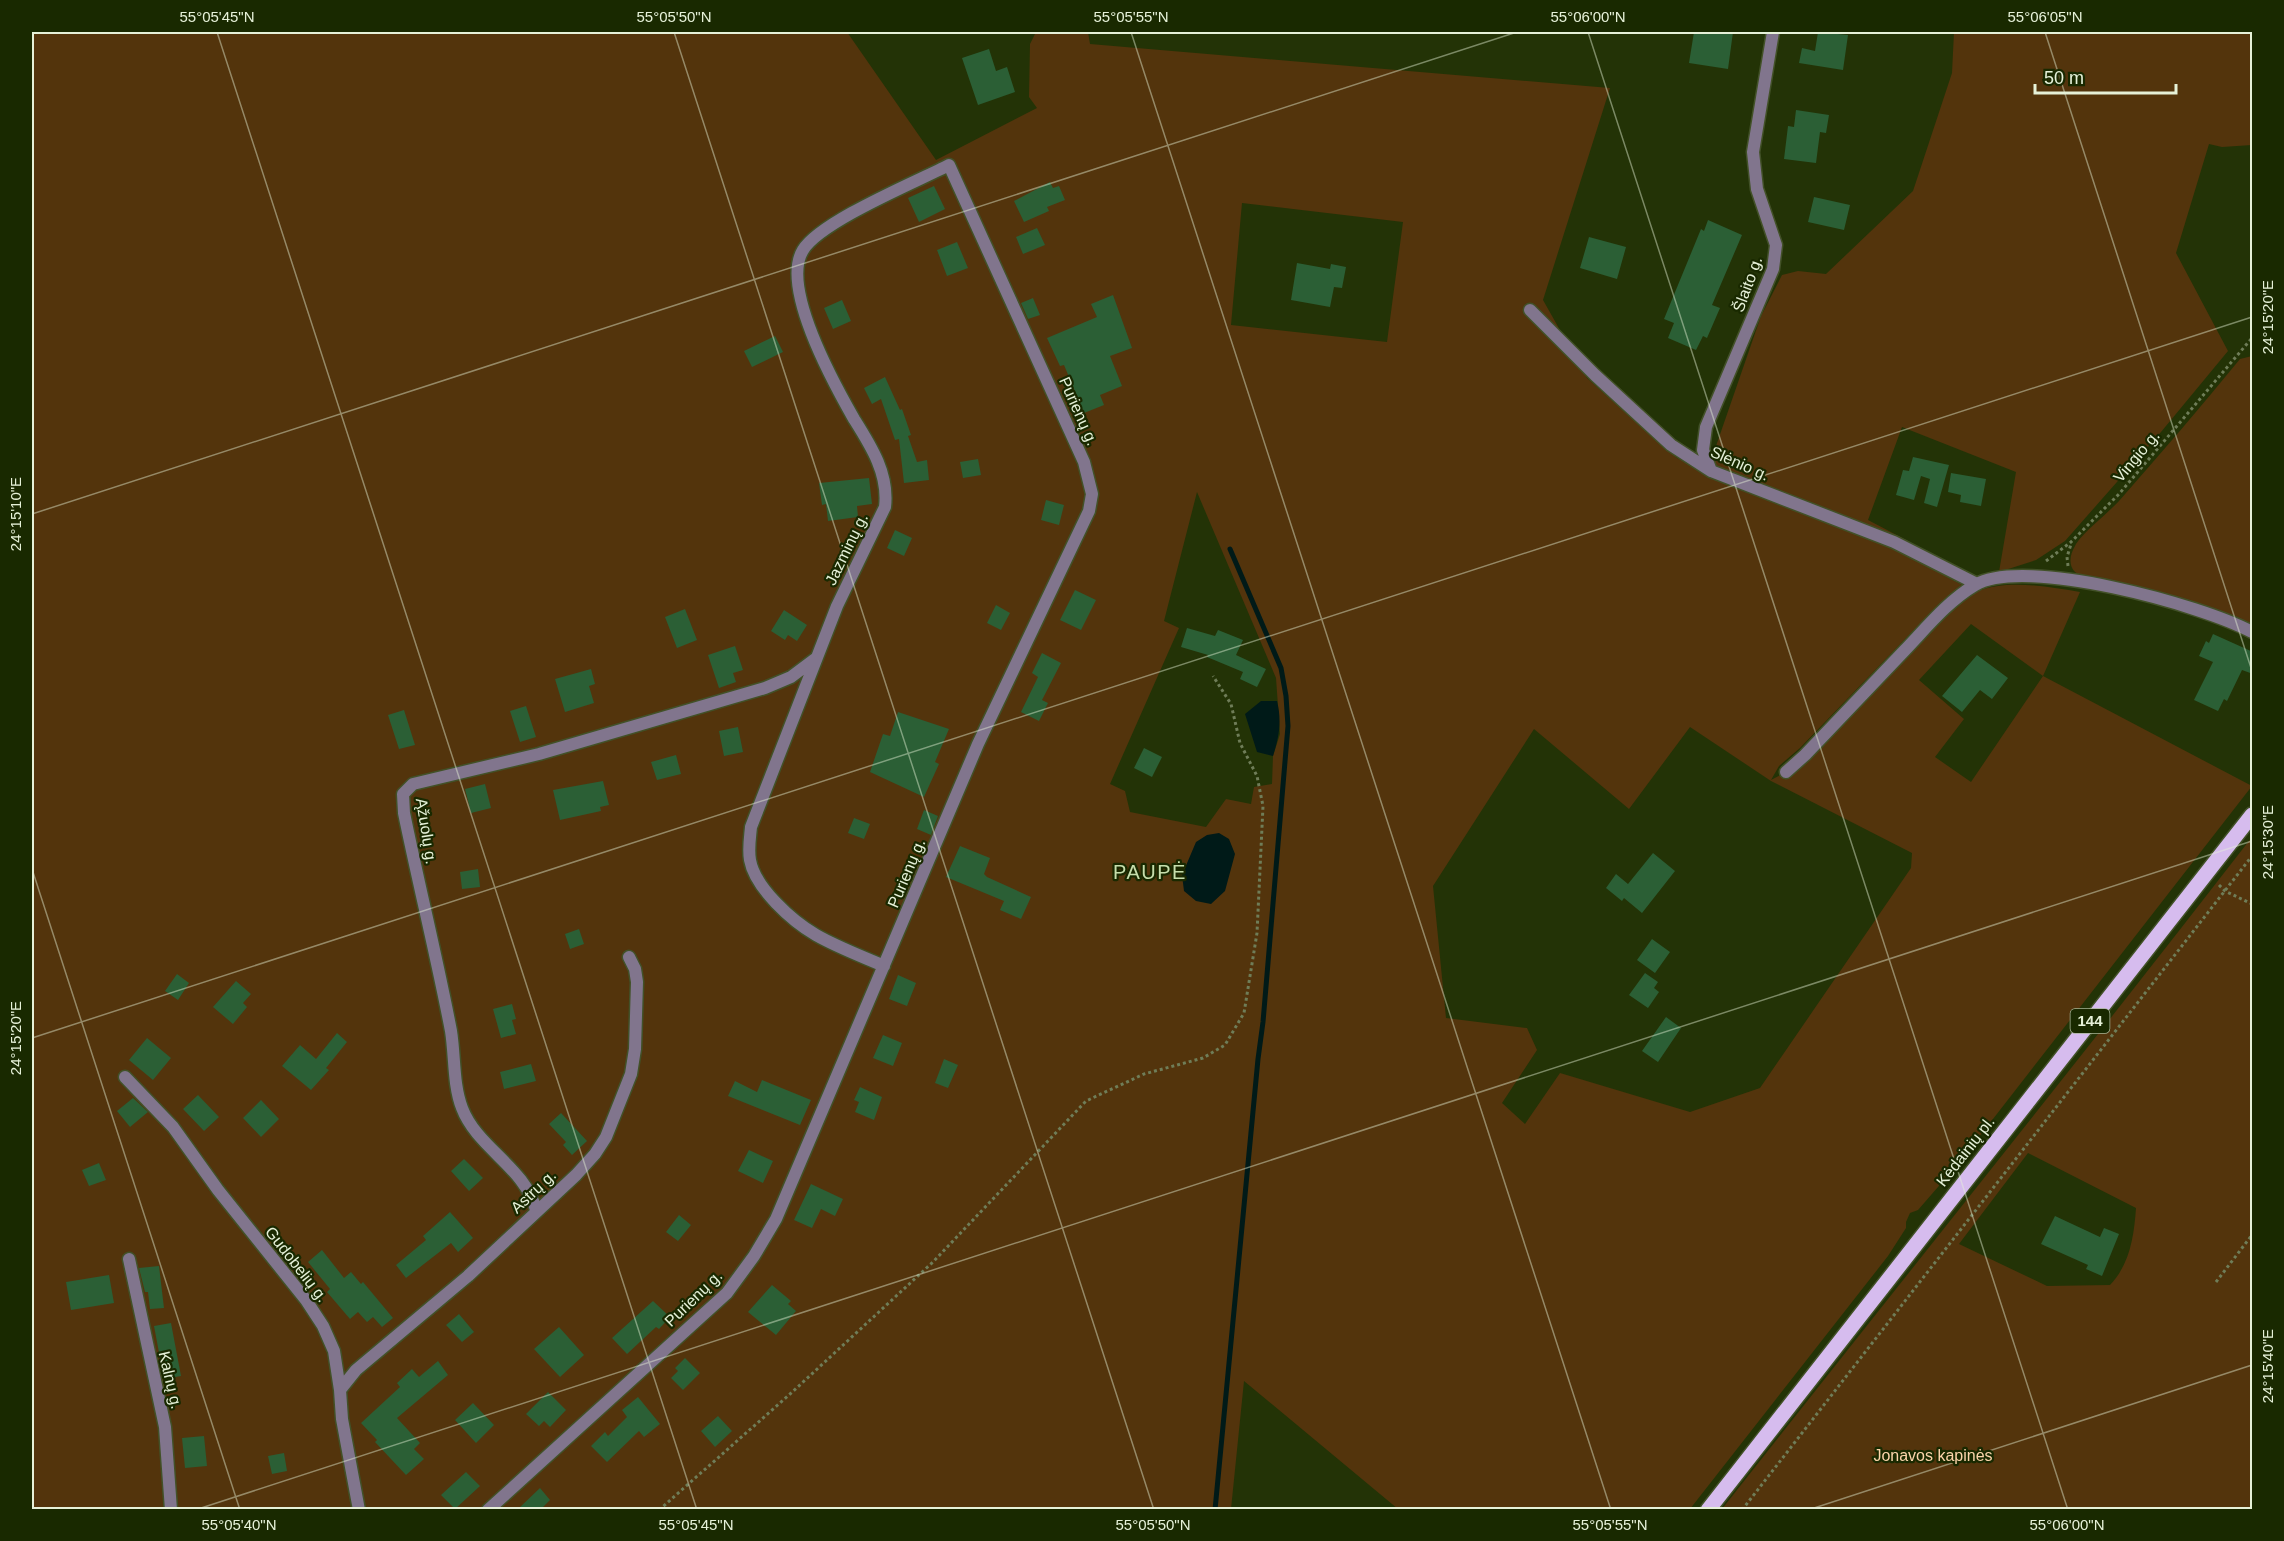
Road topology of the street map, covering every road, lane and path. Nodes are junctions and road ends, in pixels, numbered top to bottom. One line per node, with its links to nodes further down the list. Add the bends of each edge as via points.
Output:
1 (1773, 32): 5 (street, Šlaito g., via 1754,152 1757,189 1776,245 1773,269 1706,427 1703,450)
2 (949, 165): 11 (street, Jazminų g., via 836,222 804,248 798,262 796,275 806,321 883,472 887,491 885,507); 20 (street, Purienų g., via 1084,462 1092,494 1089,511 978,744)
3 (1530, 310): 5 (street, Slėnio g., via 1671,445)
4 (2252, 339): 6 (path, Vingio g., via 2119,494)
5 (1710, 471): 9 (street, Slėnio g., via 1894,542)
6 (2071, 542): 7 (path, Vingio g.); 8 (path, via 2067,557)
7 (2025, 575): 8 (street); 9 (street)
8 (2074, 580): 10 (street, via 2172,601)
9 (1977, 584): 13 (street, via 1942,612)
10 (2253, 632)
11 (816, 658): 20 (street, Jazminų g., via 752,827 750,861 768,894 815,935); 22 (street, Ąžuolų g., via 791,677 765,688 539,754 413,784 403,794 462,1107 470,1124 517,1174)
12 (1213, 676): 30 (path, via 1231,704 1240,743 1257,776 1263,806 1257,933 1244,1013 1225,1045 1203,1058 1144,1074 1086,1101 933,1262)
13 (1786, 772)
14 (2253, 815): 16 (main road, Kėdainių pl. / 144)
15 (2253, 856): 17 (path)
16 (2206, 874): 17 (path); 31 (main road, Kėdainių pl. / 144)
17 (2225, 891): 18 (path); 32 (path)
18 (2253, 904)
19 (629, 957): 22 (street, Astrų g., via 638,982 635,1049 628,1084 595,1154)
20 (884, 966): 29 (street, Purienų g., via 776,1219 754,1256 727,1293)
21 (125, 1077): 26 (street, Gudobelių g., via 173,1127 218,1191 306,1300 334,1351)
22 (536, 1210): 26 (street, Astrų g., via 468,1276 356,1370)
23 (2253, 1235): 25 (path)
24 (129, 1259): 27 (street, Kalnų g., via 165,1427)
25 (2216, 1282)
26 (340, 1390): 28 (street, Gudobelių g.)
27 (171, 1509)
28 (359, 1509)
29 (488, 1509)
30 (659, 1509)
31 (1708, 1509)
32 (1742, 1509)

